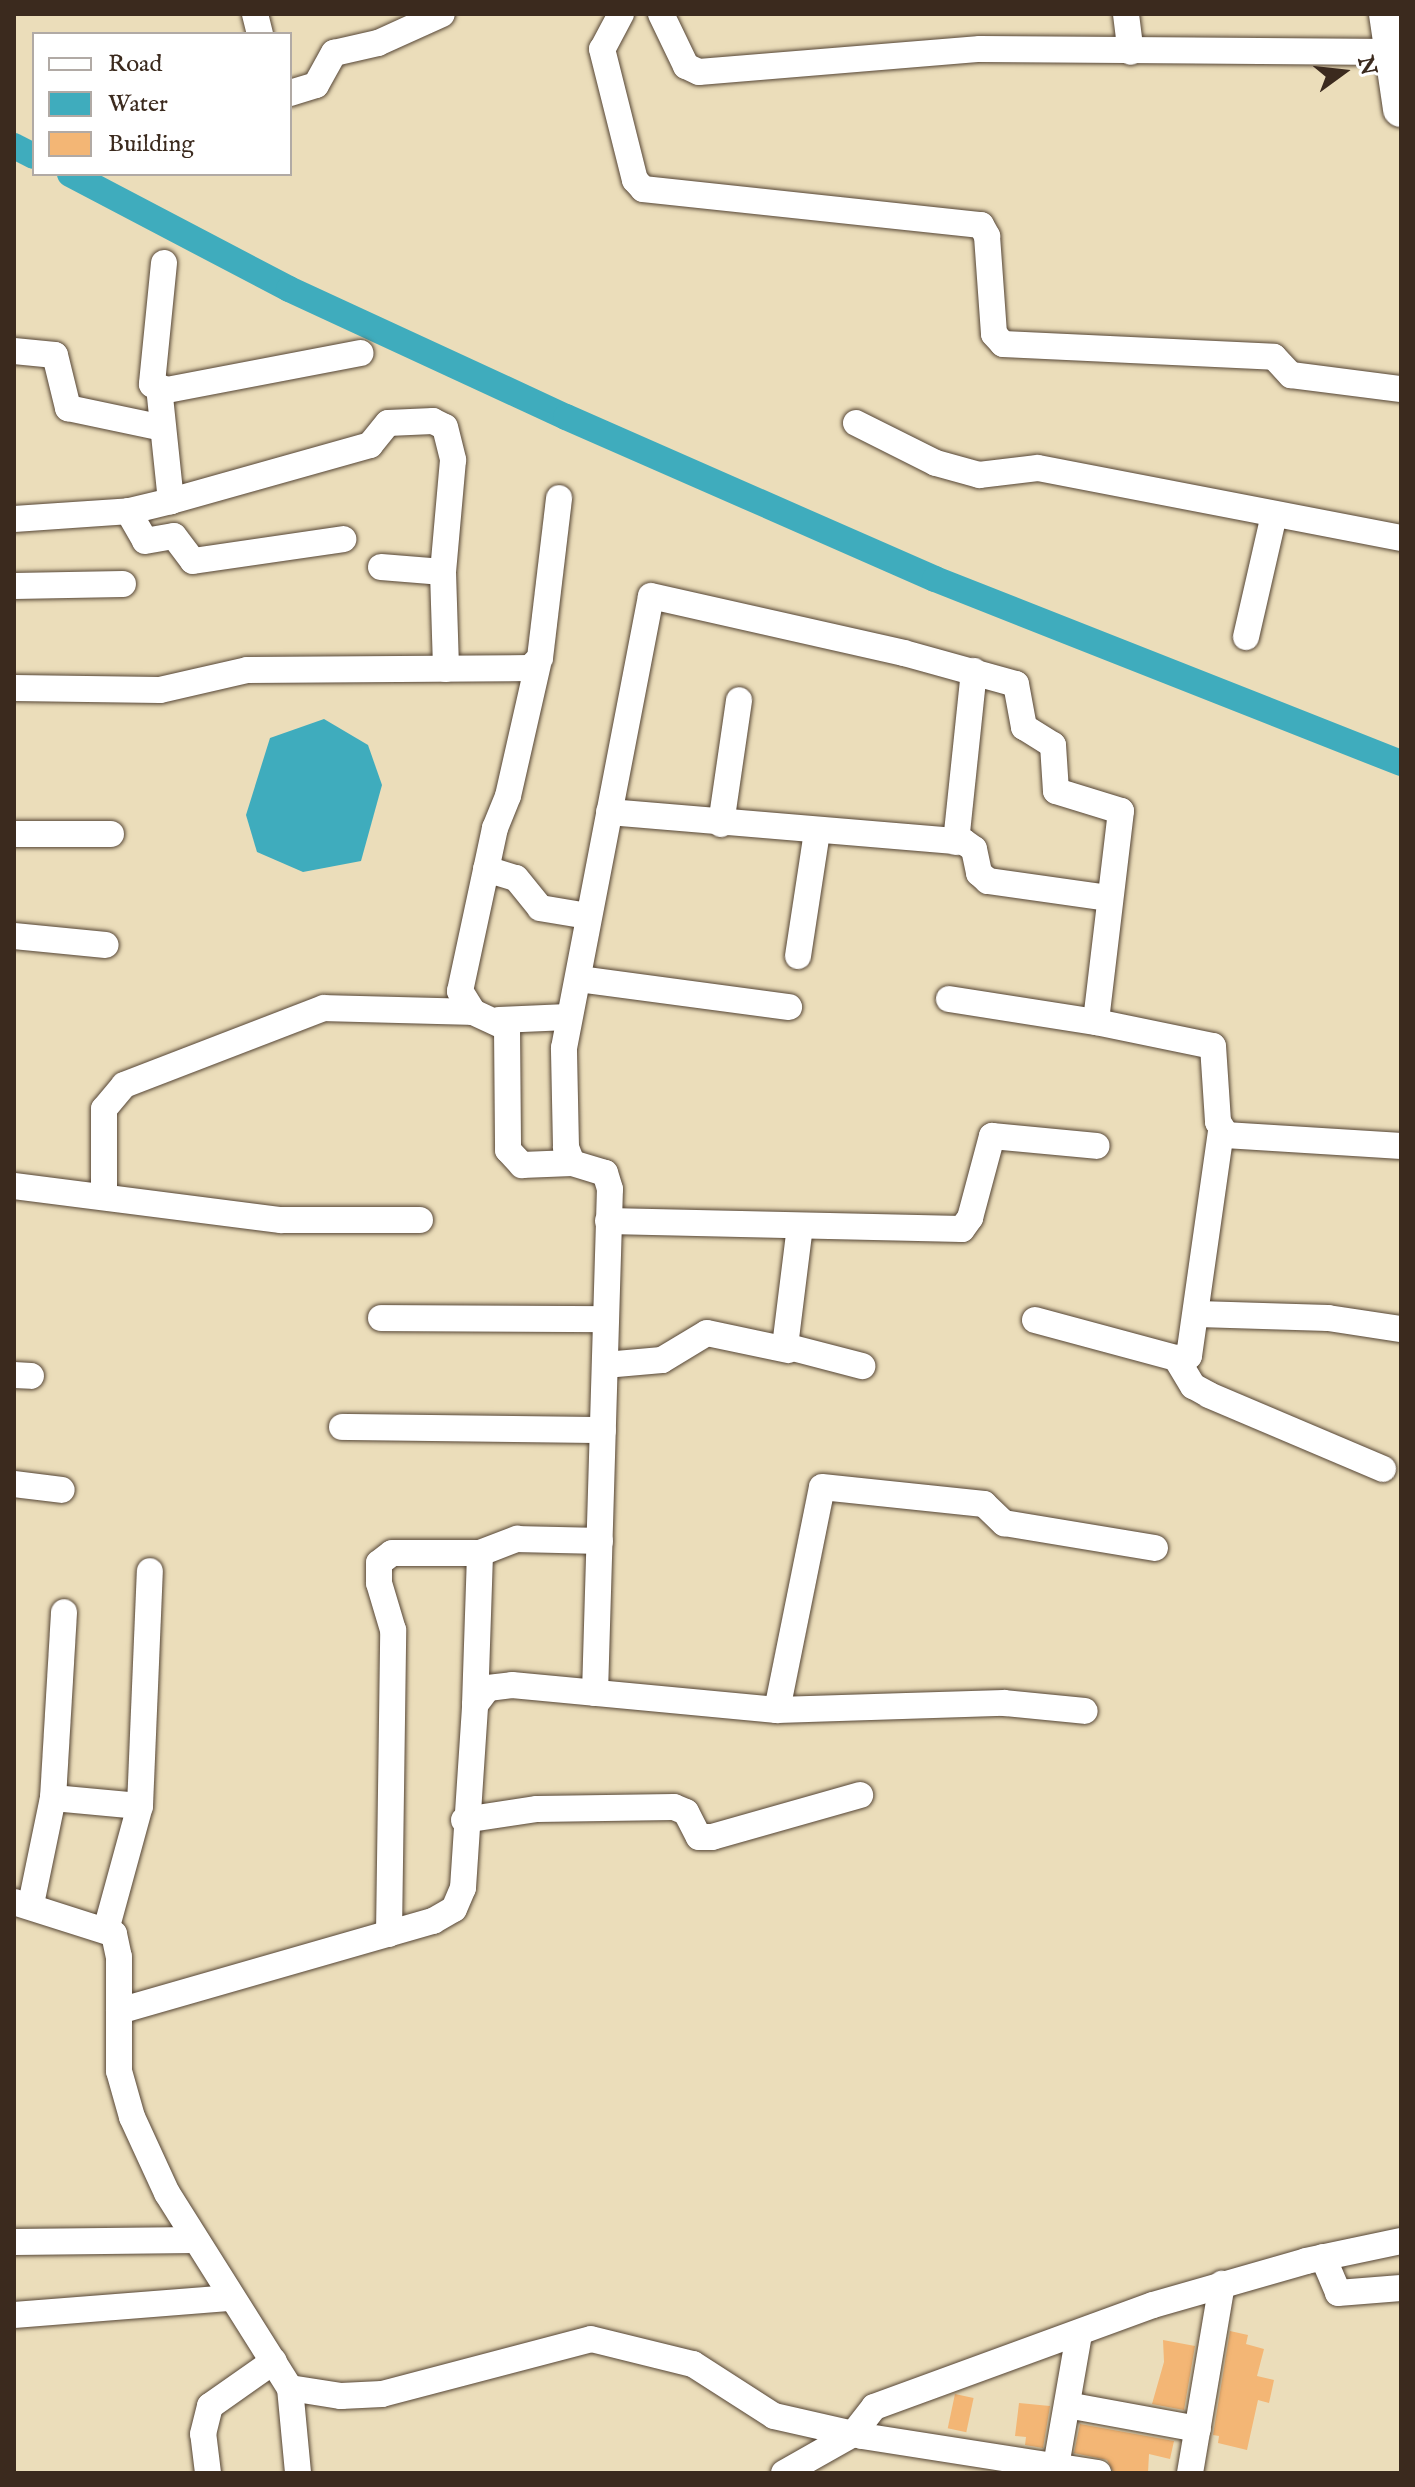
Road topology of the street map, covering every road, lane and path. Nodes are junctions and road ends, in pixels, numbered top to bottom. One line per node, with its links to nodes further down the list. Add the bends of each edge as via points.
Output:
1 (442, 14): 8 (street, via 378,43 334,53 316,85)
2 (621, 14): 14 (street, via 602,49 635,180 643,189 981,225 987,236 994,334 1003,344 1274,357 1291,375)
3 (661, 14): 6 (street, via 686,66 699,72 980,49)
4 (1126, 14): 6 (street)
5 (1387, 14): 7 (street)
6 (1131, 52): 7 (street)
7 (1392, 52): 9 (street)
8 (292, 92)
9 (1401, 109)
10 (164, 263): 13 (street, via 151,365 152,384)
11 (14, 351): 16 (street, via 55,355 68,408)
12 (361, 353): 13 (street, via 167,390)
13 (159, 387): 16 (street)
14 (1401, 389)
15 (856, 423): 20 (street, via 965,472 994,475 1038,468)
16 (163, 428): 18 (street)
17 (559, 498): 29 (street)
18 (171, 501): 19 (street); 25 (street, via 370,445 388,423 433,421 445,427 453,460)
19 (128, 511): 21 (street); 23 (street, via 145,541 174,536 193,561)
20 (1274, 515): 22 (street); 28 (street)
21 (14, 519)
22 (1401, 538)
23 (343, 539)
24 (381, 567): 25 (street)
25 (443, 572): 30 (street)
26 (123, 584): 27 (street)
27 (14, 586)
28 (1246, 637)
29 (538, 664): 30 (street); 40 (street)
30 (446, 669): 32 (street, via 247,670 160,690)
31 (974, 671): 34 (street, via 651,596); 39 (street); 41 (street, via 1016,684 1024,727 1053,745 1056,791 1121,811)
32 (14, 688)
33 (739, 700): 35 (street)
34 (609, 812): 35 (street); 42 (street)
35 (721, 824): 36 (street)
36 (817, 832): 39 (street); 45 (street)
37 (14, 834): 38 (street)
38 (111, 834)
39 (956, 842): 41 (street, via 970,844 979,873 988,881)
40 (486, 869): 42 (street, via 516,878 540,908); 49 (street, via 460,991)
41 (1109, 898): 52 (street)
42 (588, 916): 46 (street)
43 (14, 936): 44 (street)
44 (106, 945)
45 (798, 956)
46 (579, 979): 48 (street); 50 (street)
47 (949, 999): 52 (street)
48 (789, 1007)
49 (473, 1012): 51 (street); 58 (street, via 324,1008 124,1085 104,1109)
50 (568, 1017): 51 (street); 56 (street, via 566,1147)
51 (499, 1020): 56 (street, via 509,1043 508,1150 522,1165)
52 (1096, 1022): 53 (street, via 1213,1046)
53 (1221, 1130): 55 (street, via 1233,1137); 62 (street)
54 (1097, 1146): 61 (street, via 992,1136 970,1218 962,1229)
55 (1401, 1146)
56 (572, 1163): 60 (street, via 605,1173)
57 (14, 1186): 58 (street)
58 (104, 1195): 59 (street, via 281,1220)
59 (420, 1220)
60 (608, 1221): 61 (street); 64 (street)
61 (800, 1226): 67 (street, via 784,1341)
62 (1198, 1314): 66 (street, via 1328,1318); 68 (street, via 1189,1356)
63 (381, 1318): 64 (street)
64 (606, 1319): 69 (street)
65 (1035, 1320): 68 (street)
66 (1401, 1329)
67 (788, 1350): 69 (street, via 707,1333 662,1360); 70 (street)
68 (1176, 1358): 73 (street, via 1193,1386 1209,1395)
69 (605, 1365): 72 (street)
70 (862, 1366)
71 (342, 1427): 72 (street)
72 (603, 1430): 76 (street)
73 (1383, 1469)
74 (14, 1484): 75 (street)
75 (62, 1490)
76 (600, 1541): 78 (street, via 517,1539); 81 (street)
77 (1155, 1548): 83 (street, via 1004,1523 984,1504 822,1487)
78 (480, 1553): 82 (street); 91 (street, via 392,1553 379,1563 379,1583 393,1630)
79 (150, 1571): 87 (street)
80 (64, 1612): 86 (street)
81 (595, 1693): 82 (street, via 512,1685 488,1688); 83 (street)
82 (475, 1705): 88 (street)
83 (777, 1710): 84 (street, via 1004,1703)
84 (1085, 1711)
85 (860, 1795): 88 (street, via 712,1837 699,1837 686,1812 674,1807 537,1809)
86 (53, 1798): 87 (street); 89 (street)
87 (140, 1806): 90 (street)
88 (464, 1820): 91 (street, via 463,1888 454,1909)
89 (22, 1903): 90 (street)
90 (106, 1930): 92 (street, via 114,1934 119,1957)
91 (389, 1934): 92 (street)
92 (119, 2011): 93 (street, via 119,2071 132,2117)
93 (196, 2240): 95 (street); 99 (street)
94 (1401, 2241): 96 (street)
95 (14, 2242)
96 (1323, 2257): 97 (street); 98 (street, via 1338,2293)
97 (1222, 2284): 101 (street); 105 (street)
98 (1401, 2288)
99 (231, 2298): 100 (street); 102 (street)
100 (14, 2315)
101 (1079, 2334): 104 (street); 106 (street, via 874,2407)
102 (274, 2361): 103 (street); 109 (street, via 210,2406 203,2434)
103 (290, 2388): 106 (street, via 341,2396 382,2394 591,2339 693,2364 774,2416); 110 (street)
104 (1067, 2405): 105 (street); 107 (street)
105 (1198, 2429): 112 (street)
106 (853, 2434): 107 (street); 111 (street)
107 (1056, 2466): 108 (street)
108 (1089, 2472)
109 (208, 2473)
110 (298, 2473)
111 (784, 2473)
112 (1190, 2473)

